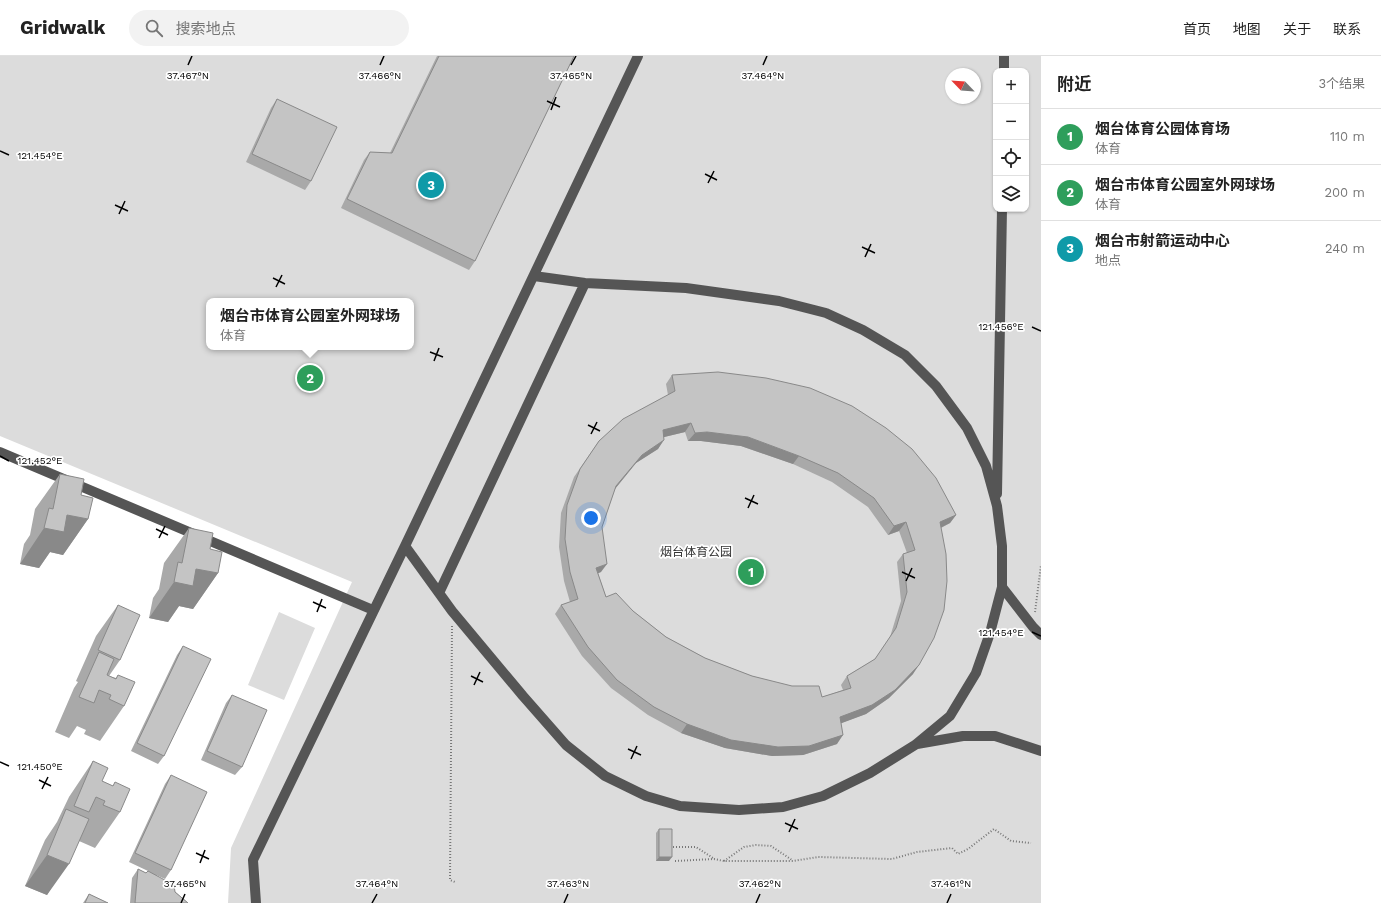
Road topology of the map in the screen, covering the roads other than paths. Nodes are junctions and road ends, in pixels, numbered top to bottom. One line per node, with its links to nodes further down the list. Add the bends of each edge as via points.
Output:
1 (638, 56): 5 (street)
2 (1004, 56): 3 (street)
3 (1004, 68)
4 (1002, 212): 8 (street)
5 (534, 276): 6 (street); 9 (street)
6 (585, 283): 8 (street, via 686,288 779,301 826,312 863,330 905,355 936,386 967,428 986,466); 11 (street)
7 (0, 452): 12 (street)
8 (997, 506): 10 (street, via 1002,546)
9 (405, 546): 11 (street); 12 (street)
10 (1002, 587): 13 (street); 14 (street, via 976,673 950,716)
11 (439, 593): 14 (street, via 566,746 605,776 646,796 680,806 739,810 783,807 823,796 870,773)
12 (373, 610): 16 (street, via 253,860)
13 (1041, 635)
14 (915, 745): 15 (street, via 963,736 995,736)
15 (1041, 751)
16 (256, 903)

